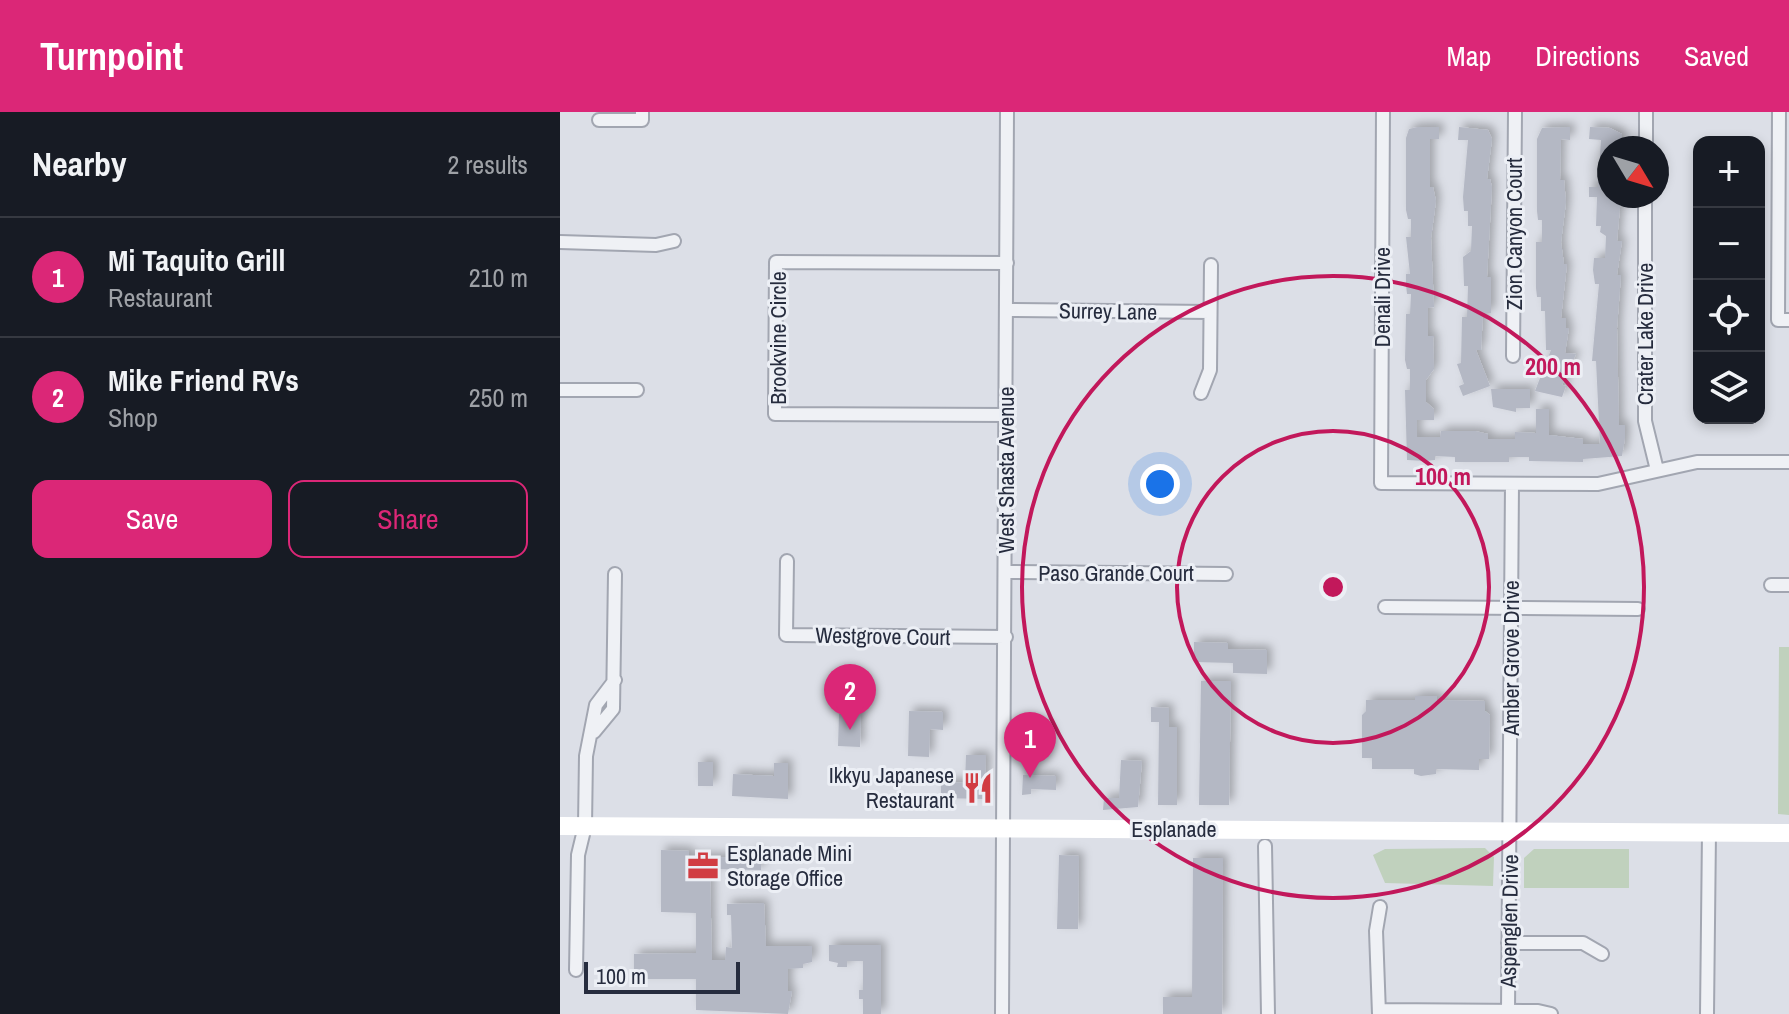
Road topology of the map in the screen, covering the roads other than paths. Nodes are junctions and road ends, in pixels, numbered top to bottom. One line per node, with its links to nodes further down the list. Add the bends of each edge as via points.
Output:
1 (642, 112): 7 (street, via 642,120)
2 (1007, 112): 12 (street, West Shasta Avenue)
3 (1383, 112): 24 (street, Denali Drive, via 1381,483)
4 (1515, 112): 17 (street, Zion Canyon Court)
5 (1646, 112): 8 (street)
6 (1779, 112): 16 (street)
7 (599, 120)
8 (1646, 136)
9 (1645, 208): 23 (street, Crater Lake Drive, via 1645,421)
10 (674, 241): 11 (street)
11 (560, 242)
12 (1007, 263): 14 (street, West Shasta Avenue); 21 (street, Brookvine Circle, via 776,262 775,339 775,414)
13 (1211, 265): 15 (street)
14 (1006, 310): 15 (street, Surrey Lane); 21 (street, West Shasta Avenue)
15 (1210, 312): 20 (street, via 1210,370)
16 (1783, 320)
17 (1513, 356)
18 (560, 390): 19 (street)
19 (637, 390)
20 (1201, 393)
21 (1006, 415): 26 (street, West Shasta Avenue)
22 (1789, 462): 23 (street, via 1697,462)
23 (1657, 470): 24 (street, via 1598,484)
24 (1512, 484): 32 (street, Amber Grove Drive)
25 (787, 561): 34 (street, Westgrove Court, via 786,635)
26 (1006, 572): 28 (street, Paso Grande Court); 34 (street, West Shasta Avenue)
27 (615, 574): 35 (street)
28 (1226, 574)
29 (1771, 585): 30 (street)
30 (1789, 585)
31 (1385, 607): 32 (street)
32 (1512, 608): 33 (street); 42 (street, Amber Grove Drive)
33 (1638, 609)
34 (1006, 637): 41 (street, West Shasta Avenue)
35 (615, 680): 36 (street); 37 (street)
36 (597, 704): 37 (street, via 608,700); 38 (street)
37 (611, 711): 38 (street)
38 (592, 735): 40 (street, via 586,756)
39 (560, 826): 40 (main road, Esplanade)
40 (585, 826): 41 (main road, Esplanade); 49 (street, via 578,855)
41 (1004, 828): 42 (main road, Esplanade); 52 (street, West Shasta Avenue)
42 (1510, 831): 43 (main road, Esplanade); 47 (street, Aspenglen Drive)
43 (1709, 832): 44 (main road, Esplanade); 55 (street)
44 (1789, 833)
45 (1265, 846): 53 (street)
46 (1380, 907): 51 (street)
47 (1508, 943): 48 (street, via 1583,943); 50 (street, Aspenglen Drive)
48 (1602, 954)
49 (576, 970)
50 (1508, 1011): 51 (street); 54 (street)
51 (1379, 1012)
52 (1002, 1014)
53 (1268, 1014)
54 (1551, 1014)
55 (1707, 1014)

